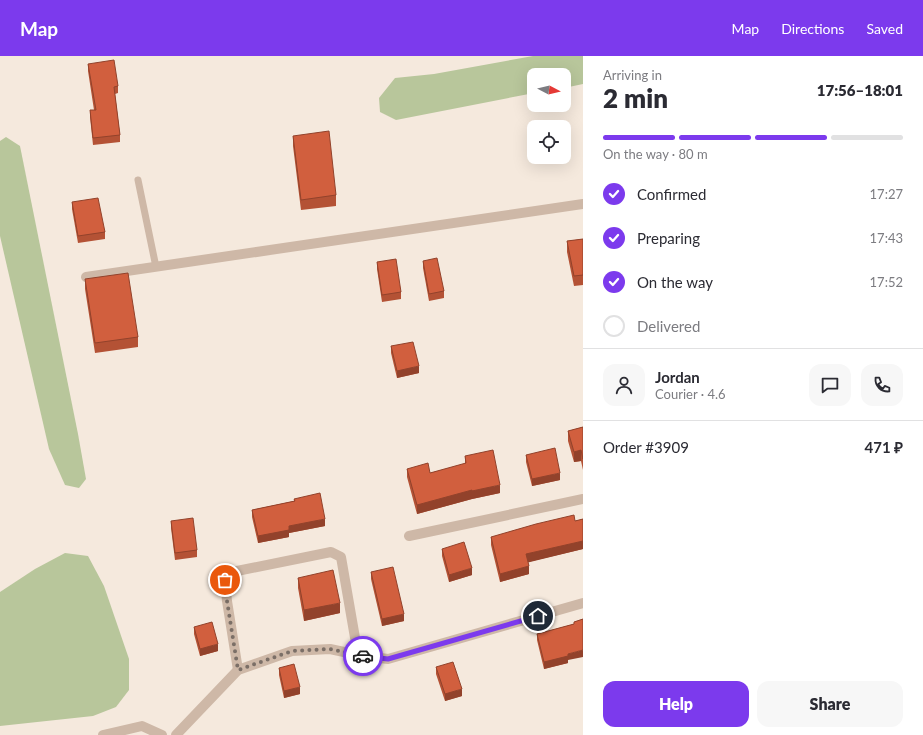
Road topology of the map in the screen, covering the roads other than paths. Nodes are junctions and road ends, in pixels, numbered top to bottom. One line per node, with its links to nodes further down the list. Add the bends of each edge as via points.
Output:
1 (138, 180): 3 (lane)
2 (583, 204): 3 (street)
3 (156, 267): 4 (street)
4 (86, 277)
5 (583, 499): 6 (street)
6 (409, 536)
7 (583, 603): 8 (street, via 388,659)
8 (358, 655): 9 (street, via 330,649 292,651); 9 (street, via 341,557 331,552 232,572 225,580)
9 (238, 670): 12 (street)
10 (103, 735): 11 (street, via 142,726)
11 (162, 735)
12 (176, 735)

